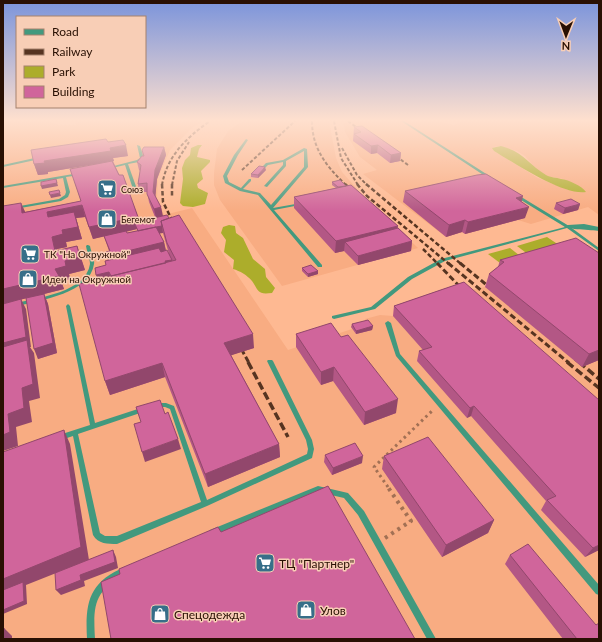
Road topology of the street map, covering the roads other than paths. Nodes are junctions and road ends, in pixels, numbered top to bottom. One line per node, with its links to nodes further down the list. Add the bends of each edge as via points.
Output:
1 (140, 151): 8 (lane, via 142,158)
2 (239, 151): 20 (lane, via 225,176 227,183)
3 (301, 151): 7 (lane)
4 (304, 151): 24 (lane, via 306,167)
5 (449, 151): 15 (lane)
6 (42, 158): 9 (lane)
7 (284, 161): 10 (lane, via 267,164); 18 (lane, via 285,166)
8 (127, 165): 11 (lane); 21 (lane)
9 (3, 166)
10 (263, 168)
11 (106, 169)
12 (85, 173): 13 (lane)
13 (64, 176): 17 (lane); 25 (lane, via 68,192 67,196 60,200)
14 (250, 180): 20 (lane)
15 (494, 180)
16 (3, 181): 17 (lane)
17 (10, 186): 19 (lane)
18 (266, 186)
19 (3, 187)
20 (241, 190): 24 (lane, via 259,194)
21 (136, 192)
22 (513, 193): 26 (lane)
23 (302, 204): 24 (lane)
24 (272, 208): 30 (lane)
25 (3, 210)
26 (568, 227): 27 (street, via 584,226); 29 (lane); 33 (lane, via 443,260 410,278 372,308)
27 (599, 229)
28 (88, 246): 31 (lane, via 92,264 87,276 74,287 60,294)
29 (599, 250)
30 (320, 266)
31 (10, 305)
32 (68, 306): 36 (lane)
33 (334, 317)
34 (388, 323): 42 (lane, via 398,355)
35 (270, 361): 39 (lane, via 309,440 310,456)
36 (93, 426): 37 (lane); 39 (lane, via 156,405 172,408)
37 (75, 432): 38 (lane); 39 (lane, via 97,535 104,540 117,540)
38 (53, 440)
39 (205, 504)
40 (207, 536): 44 (lane, via 318,489 346,495 361,513)
41 (134, 567): 43 (lane, via 112,576 95,593 89,615)
42 (599, 591)
43 (91, 639)
44 (432, 639)

